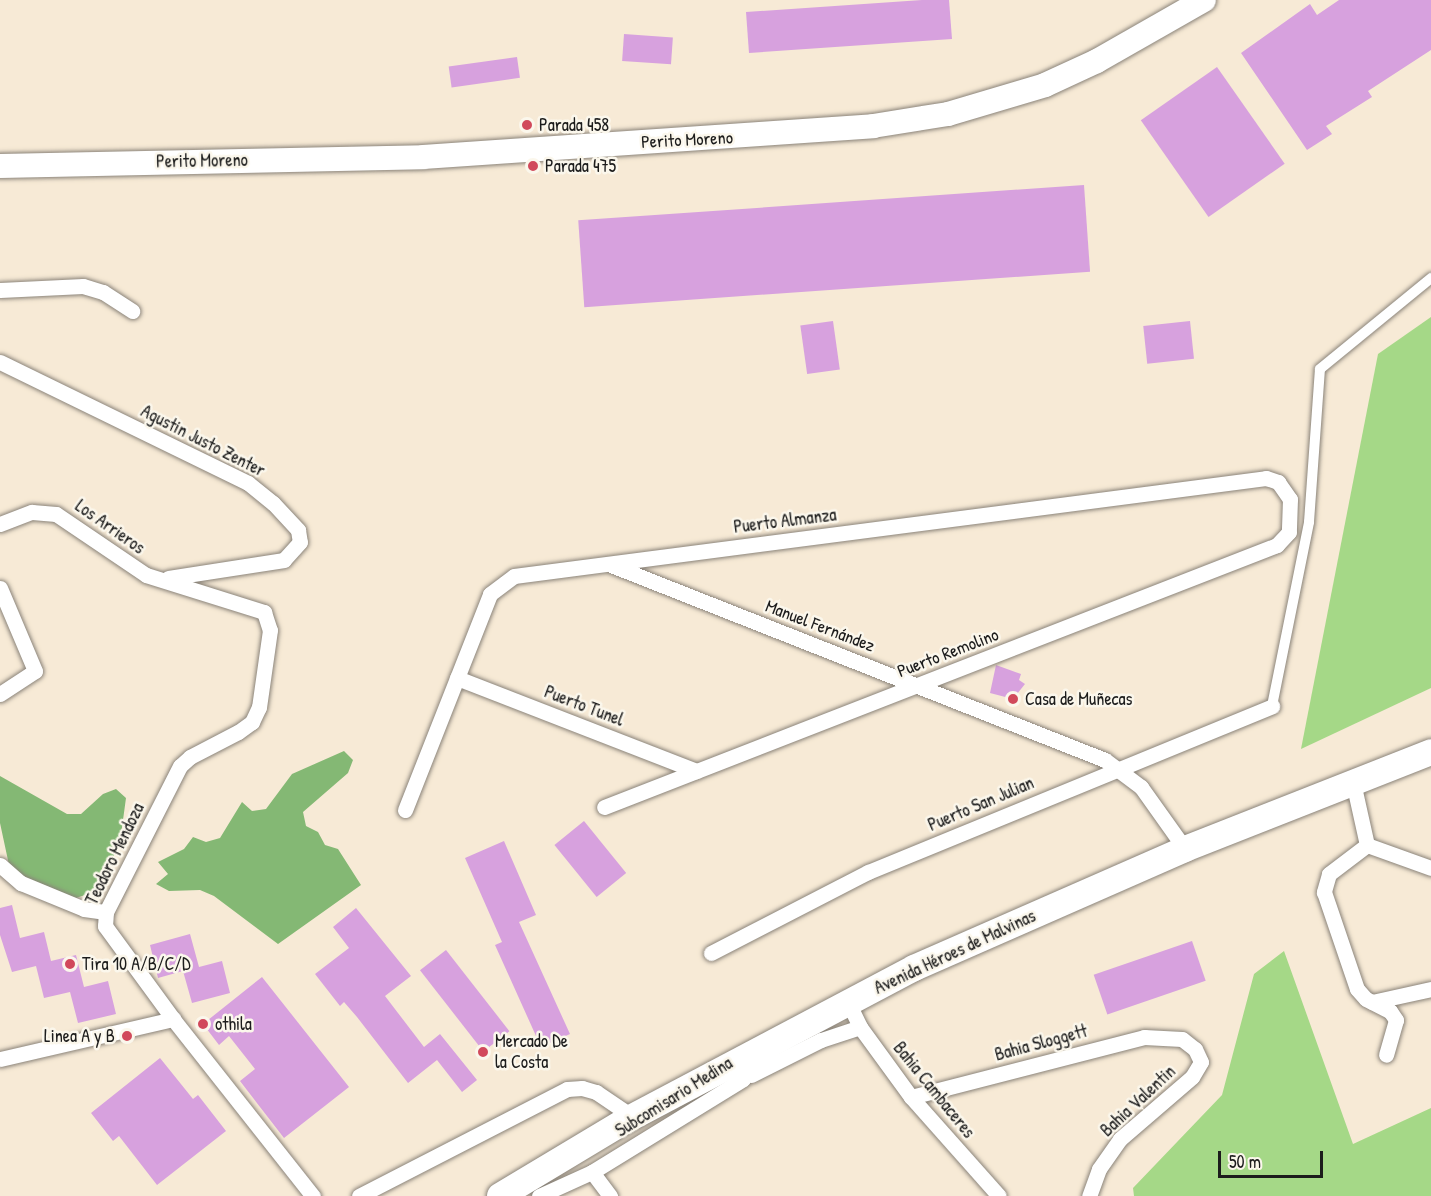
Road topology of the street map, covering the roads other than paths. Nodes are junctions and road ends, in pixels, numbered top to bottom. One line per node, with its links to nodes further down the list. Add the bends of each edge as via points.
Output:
1 (1204, 0): 2 (main road, Perito Moreno, via 1097,62 1045,85 948,114 873,126 423,157)
2 (0, 165)
3 (1431, 278): 15 (street, via 1320,369 1309,522)
4 (0, 290): 5 (street, via 83,286 103,292)
5 (132, 311)
6 (0, 362): 10 (street, Agustin Justo Zenter, via 248,483 298,530 300,542 284,561)
7 (1292, 520): 9 (street, Puerto Almanza, via 1285,488 1266,478); 13 (street, Puerto Remolino, via 1286,539 1277,545)
8 (0, 524): 10 (street, Los Arrieros, via 32,512 56,514 131,567)
9 (608, 564): 12 (street, Puerto Almanza, via 514,576 500,583 490,594); 13 (street, Manuel Fernández)
10 (162, 579): 26 (street, Teodoro Mendoza, via 264,612 270,630 259,707 252,722 180,766)
11 (0, 588): 14 (street, via 35,671 29,679)
12 (457, 678): 18 (street, Puerto Tunel); 21 (street, Puerto Almanza)
13 (917, 686): 17 (street, Manuel Fernández); 18 (street, Puerto Remolino)
14 (0, 694)
15 (1272, 706): 17 (street, Puerto San Julian)
16 (1431, 752): 19 (highway, Avenida Héroes de Malvinas)
17 (1120, 767): 23 (street, Manuel Fernández, via 1142,787); 27 (street, Puerto San Julian, via 868,872)
18 (697, 771): 20 (street, Puerto Remolino)
19 (1353, 782): 22 (street); 23 (highway, Avenida Héroes de Malvinas)
20 (604, 807)
21 (405, 810)
22 (1367, 845): 25 (street); 30 (street, via 1329,874 1324,892 1358,988)
23 (1185, 849): 29 (highway, Avenida Héroes de Malvinas, via 914,968)
24 (0, 865): 26 (street, via 21,883 84,909)
25 (1431, 868)
26 (106, 912): 31 (street, Teodoro Mendoza, via 109,937)
27 (711, 953)
28 (1431, 989): 30 (street)
29 (848, 1002): 32 (street, Bahia Cambaceres); 34 (highway, Avenida Héroes de Malvinas)
30 (1372, 1002): 35 (street, via 1390,1011 1396,1020)
31 (173, 1020): 36 (street); 41 (street, Teodoro Mendoza)
32 (860, 1027): 37 (street, via 821,1040); 38 (street, Bahia Cambaceres)
33 (1182, 1039): 38 (street, Bahia Sloggett, via 1144,1037); 47 (street, Bahia Valentin, via 1195,1049 1201,1062 1192,1077 1120,1139 1099,1169)
34 (767, 1046): 37 (street, Subcomisario Medina); 39 (highway, Avenida Héroes de Malvinas)
35 (1386, 1055)
36 (0, 1059)
37 (743, 1079): 40 (street, Subcomisario Medina)
38 (911, 1097): 46 (street, Bahia Cambaceres)
39 (633, 1118): 42 (street, via 596,1092 567,1089); 43 (highway, Avenida Héroes de Malvinas)
40 (592, 1172): 44 (street, Subcomisario Medina); 45 (street)
41 (313, 1196)
42 (359, 1196)
43 (500, 1196)
44 (539, 1196)
45 (610, 1196)
46 (999, 1196)
47 (1089, 1196)

